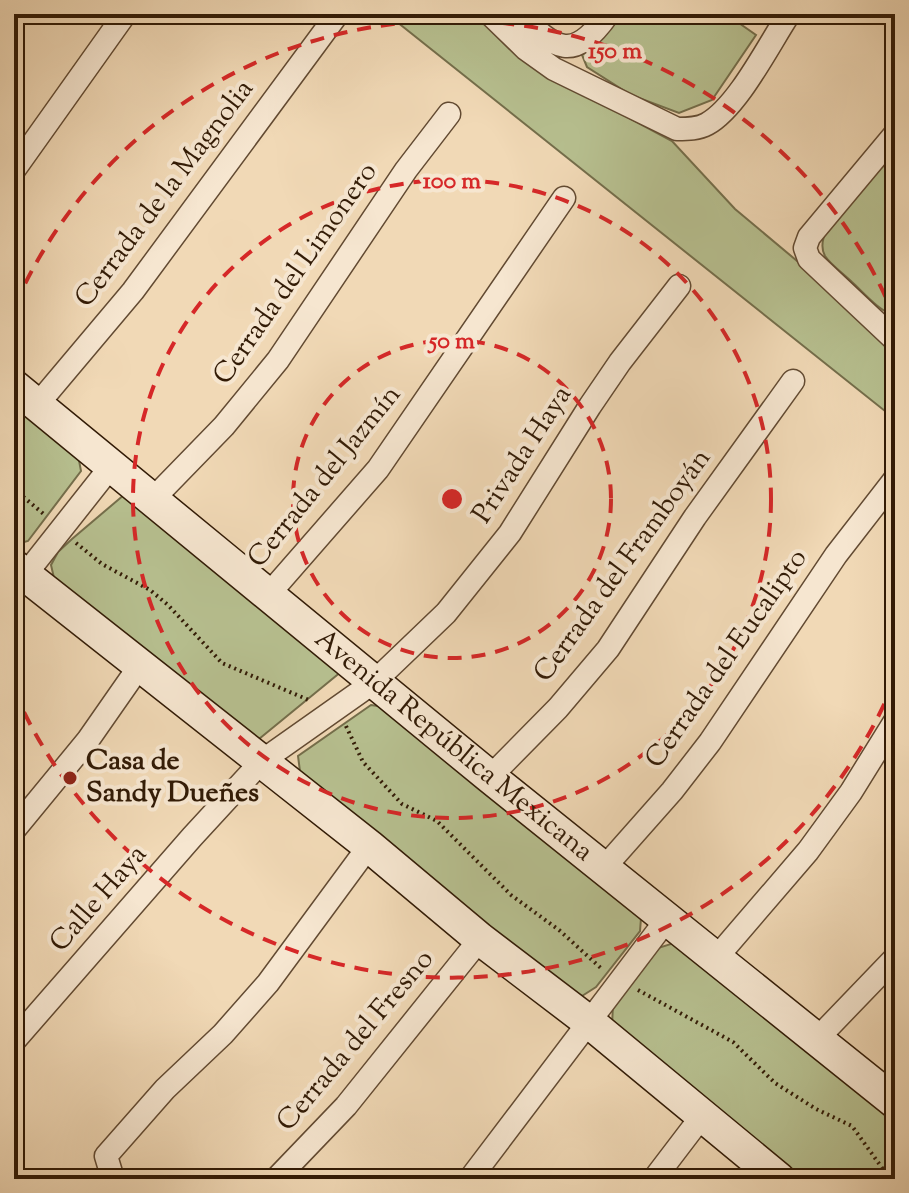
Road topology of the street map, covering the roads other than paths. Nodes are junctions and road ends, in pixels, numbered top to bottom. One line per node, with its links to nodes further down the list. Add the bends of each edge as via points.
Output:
1 (125, 14): 11 (street)
2 (490, 14): 8 (street)
3 (519, 14): 7 (street, via 552,44)
4 (608, 14): 7 (street, via 589,38)
5 (789, 14): 8 (street, via 732,103 704,126 692,129 677,129)
6 (336, 16): 16 (street, Cerrada de la Magnolia, via 133,291)
7 (567, 46): 8 (street)
8 (554, 69)
9 (449, 114): 19 (street, Cerrada del Limonero, via 261,383)
10 (895, 134): 14 (street, via 805,248 809,259)
11 (14, 170)
12 (564, 198): 21 (street, Cerrada del Jazmín, via 378,469)
13 (679, 286): 23 (street, Privada Haya, via 612,373 477,577)
14 (895, 340)
15 (793, 381): 27 (street, Cerrada del Framboyán, via 608,649)
16 (26, 395): 17 (main road, Avenida República Mexicana)
17 (112, 465): 19 (main road, Avenida República Mexicana); 20 (street)
18 (895, 479): 30 (street, Cerrada del Eucalipto, via 836,555 710,742)
19 (153, 499): 21 (main road, Avenida República Mexicana)
20 (17, 576): 22 (main road)
21 (268, 595): 23 (main road, Avenida República Mexicana)
22 (141, 664): 26 (main road); 28 (street, via 88,740)
23 (374, 682): 24 (street, Privada Haya); 27 (main road, Avenida República Mexicana)
24 (332, 710): 26 (street, Calle Haya)
25 (895, 721): 33 (street, via 808,851)
26 (262, 761): 29 (main road); 37 (street, Calle Haya)
27 (490, 777): 30 (main road, Avenida República Mexicana)
28 (14, 830)
29 (369, 846): 32 (main road); 40 (street, via 258,995 106,1156)
30 (603, 869): 31 (main road, Avenida República Mexicana)
31 (667, 919): 33 (main road, Avenida República Mexicana); 35 (street)
32 (480, 939): 35 (main road); 41 (street, Cerrada del Fresno, via 346,1106)
33 (717, 957): 36 (main road, Avenida República Mexicana)
34 (895, 958): 36 (street)
35 (589, 1022): 39 (main road); 42 (street)
36 (818, 1038): 38 (main road, Avenida República Mexicana)
37 (14, 1041)
38 (895, 1102)
39 (702, 1116): 43 (street); 44 (main road)
40 (113, 1179)
41 (276, 1179)
42 (470, 1179)
43 (654, 1179)
44 (779, 1179)

